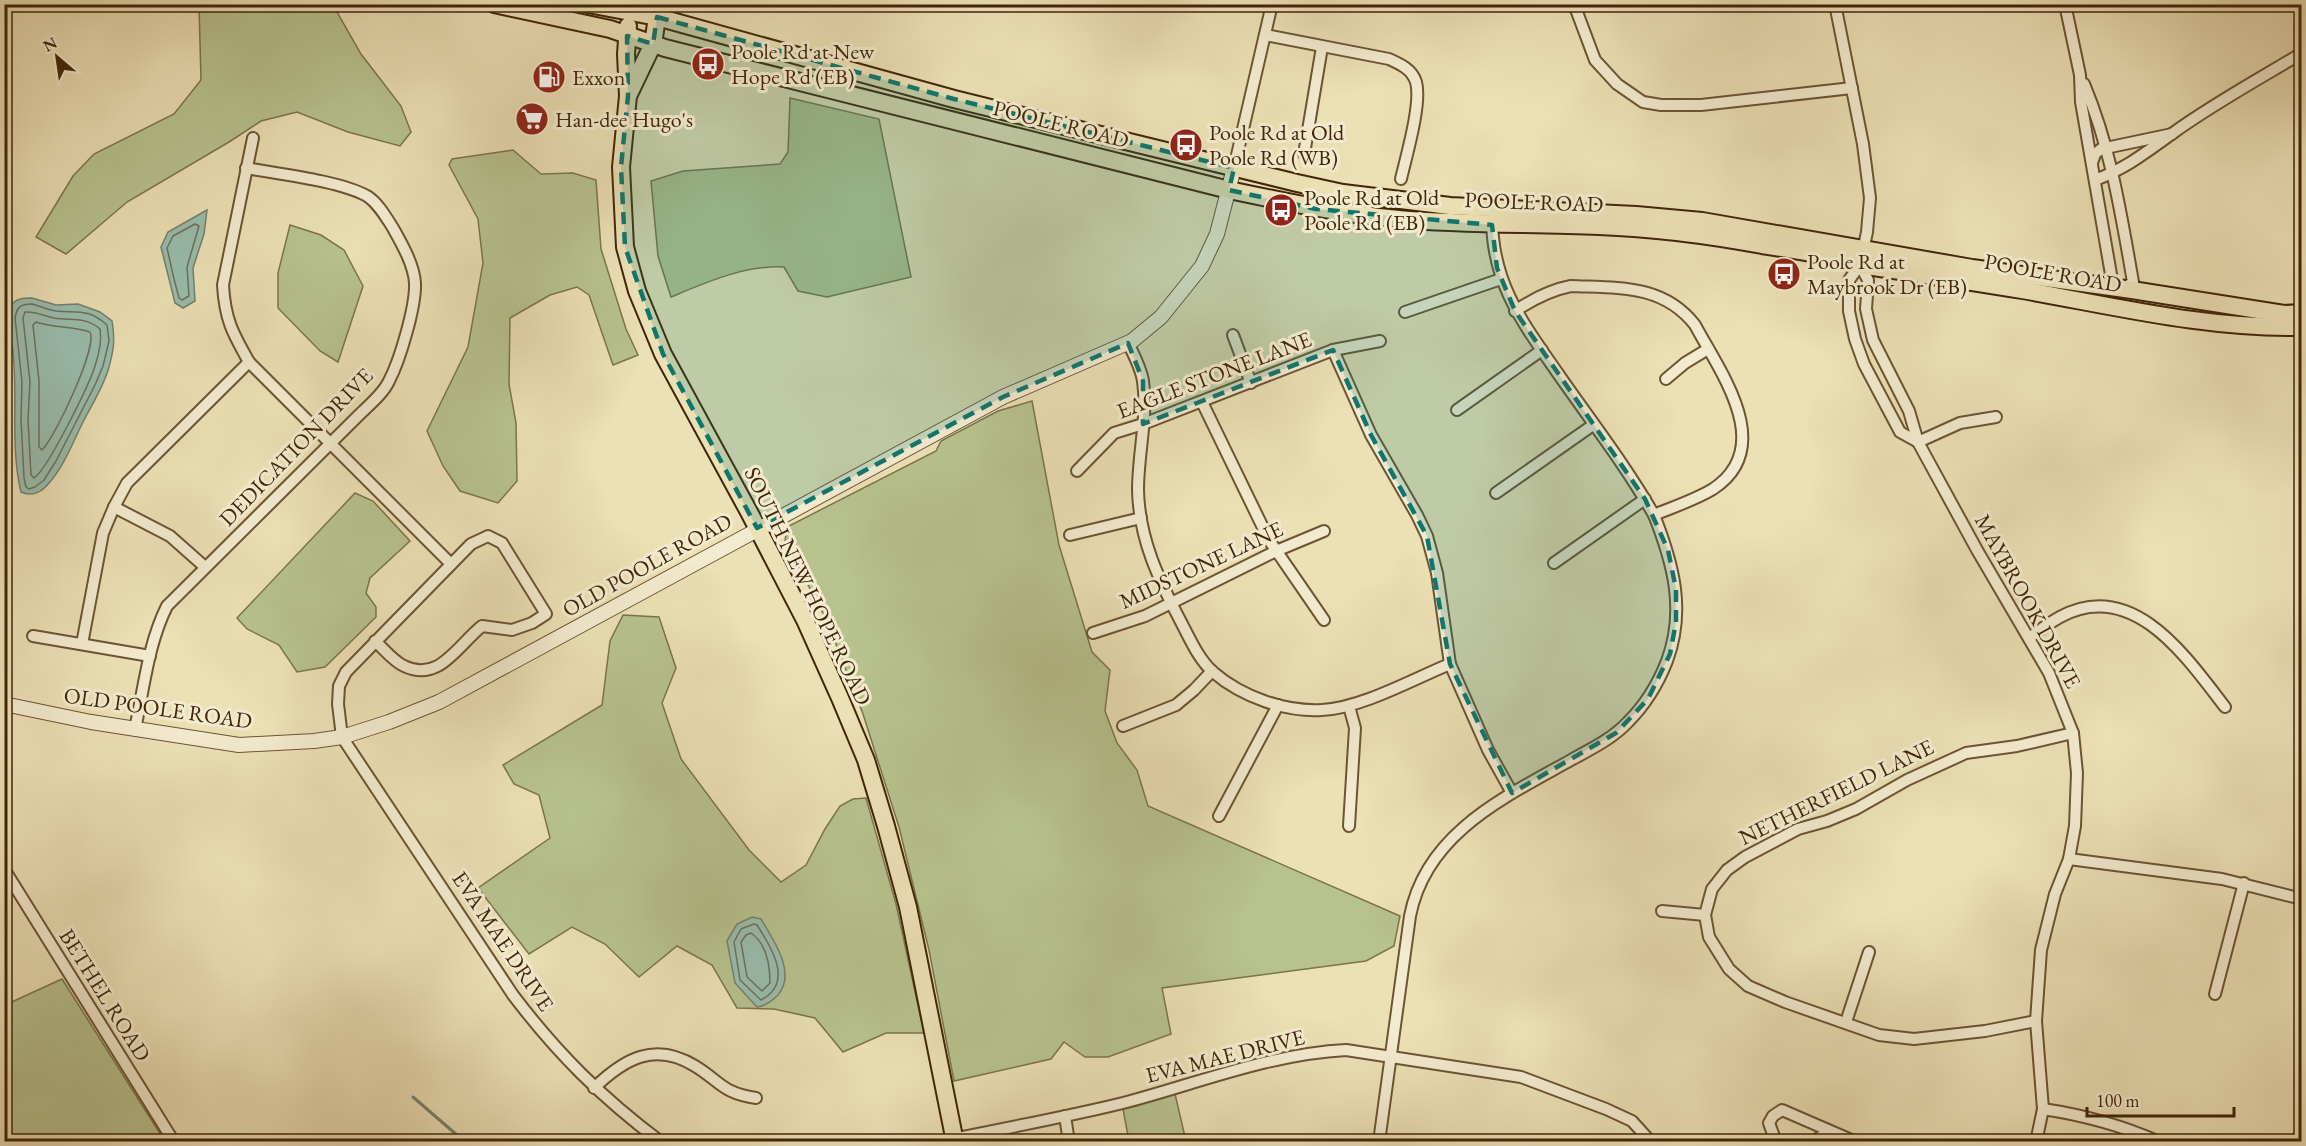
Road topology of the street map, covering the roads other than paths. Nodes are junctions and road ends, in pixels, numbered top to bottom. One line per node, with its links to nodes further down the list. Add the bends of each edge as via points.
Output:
1 (494, 4): 10 (main road, POOLE ROAD)
2 (588, 4): 7 (main road, POOLE ROAD)
3 (1272, 4): 9 (street, OLD POOLE ROAD)
4 (1574, 4): 15 (street, via 1594,60 1617,84 1643,102 1701,105)
5 (1836, 4): 15 (street)
6 (2066, 4): 14 (street)
7 (629, 8): 8 (main road, POOLE ROAD); 10 (main road, SOUTH NEW HOPE ROAD)
8 (658, 11): 11 (main road, SOUTH NEW HOPE ROAD); 23 (main road, POOLE ROAD, via 954,99)
9 (1265, 35): 12 (street); 23 (street, OLD POOLE ROAD)
10 (627, 36): 11 (main road, POOLE ROAD); 16 (main road, SOUTH NEW HOPE ROAD)
11 (653, 44): 16 (main road, SOUTH NEW HOPE ROAD); 27 (main road, POOLE ROAD)
12 (1322, 46): 20 (street); 25 (street, via 1389,59 1405,66 1416,81 1417,100)
13 (2301, 52): 17 (street)
14 (2080, 75): 19 (street); 21 (street)
15 (1852, 88): 29 (street, via 1870,198)
16 (628, 96): 59 (main road, SOUTH NEW HOPE ROAD, via 621,167 625,247 637,291 668,363)
17 (2172, 134): 19 (street); 24 (street)
18 (253, 138): 22 (street)
19 (2106, 147): 21 (street, via 2095,154); 24 (street)
20 (1304, 154)
21 (2092, 163): 26 (street)
22 (246, 168): 43 (street, via 223,285 224,309 231,330); 52 (street, DEDICATION DRIVE, via 350,188 369,198 383,212 409,261 415,281 414,300 389,382)
23 (1234, 168): 27 (street, OLD POOLE ROAD); 28 (main road, POOLE ROAD, via 1343,193)
24 (2113, 173): 26 (street); 31 (street, via 2133,282)
25 (1401, 179)
26 (2095, 180): 31 (street, via 2112,280)
27 (1229, 190): 28 (main road, POOLE ROAD, via 1316,209 1400,219); 39 (street, OLD POOLE ROAD, via 1217,234 1202,266 1161,317)
28 (1492, 217): 29 (main road, POOLE ROAD, via 1636,215 1702,221); 30 (street)
29 (1861, 257): 31 (main road, POOLE ROAD); 32 (main road, POOLE ROAD); 51 (street, MAYBROOK DRIVE, via 1868,280 1866,309 1873,340 1909,411); 51 (street, MAYBROOK DRIVE, via 1849,280 1849,311 1855,339 1900,432)
30 (1501, 279): 33 (street); 34 (street)
31 (2123, 289): 32 (street); 35 (main road, POOLE ROAD, via 2284,314)
32 (2127, 309): 36 (main road, POOLE ROAD, via 2247,326)
33 (1515, 310): 41 (street); 42 (street, via 1551,290 1571,286 1646,292 1671,302 1687,315)
34 (1405, 312)
35 (2301, 313)
36 (2301, 327)
37 (1233, 335): 45 (street)
38 (1380, 340): 40 (street, EAGLE STONE LANE)
39 (1128, 344): 49 (street, via 1143,381); 59 (street, OLD POOLE ROAD, via 1003,397)
40 (1334, 350): 45 (street, EAGLE STONE LANE); 74 (street, via 1371,435 1427,536 1441,596)
41 (1542, 350): 47 (street); 50 (street)
42 (1708, 350): 44 (street); 57 (street, via 1740,414 1743,431 1739,457 1730,473 1714,488)
43 (249, 362): 52 (street); 56 (street, via 127,483)
44 (1666, 379)
45 (1251, 383): 46 (street, EAGLE STONE LANE)
46 (1202, 402): 49 (street, EAGLE STONE LANE); 62 (street)
47 (1457, 410)
48 (1996, 417): 51 (street, via 1960,423)
49 (1143, 424): 53 (street, EAGLE STONE LANE, via 1114,433); 58 (street, via 1138,491)
50 (1593, 425): 54 (street); 55 (street)
51 (1918, 442): 70 (street, MAYBROOK DRIVE)
52 (330, 443): 64 (street); 65 (street, DEDICATION DRIVE)
53 (1077, 471)
54 (1496, 493)
55 (1645, 499): 57 (street); 63 (street)
56 (114, 507): 65 (street, via 170,536); 72 (street, via 103,533)
57 (1654, 515): 84 (street, via 1668,550 1676,589 1674,638 1663,672 1639,710 1616,733)
58 (1141, 518): 61 (street); 66 (street, via 1152,565)
59 (758, 528): 83 (street, OLD POOLE ROAD, via 475,684 389,722); 104 (main road, SOUTH NEW HOPE ROAD, via 805,620 866,760 908,907)
60 (1324, 531): 62 (street, MIDSTONE LANE)
61 (1070, 535)
62 (1276, 552): 66 (street, MIDSTONE LANE); 67 (street)
63 (1554, 563)
64 (451, 564): 71 (street); 71 (street, via 471,544 488,536 502,543 546,614 512,630 482,626 440,666 422,672 402,666)
65 (205, 567): 73 (street, DEDICATION DRIVE, via 167,606)
66 (1171, 603): 68 (street, MIDSTONE LANE); 75 (street)
67 (1324, 620)
68 (1093, 633)
69 (33, 636): 72 (street)
70 (2029, 638): 79 (street, via 2061,617 2082,609 2115,608 2148,622 2172,641); 82 (street, MAYBROOK DRIVE, via 2049,673)
71 (375, 641): 83 (street, via 346,672 339,686)
72 (82, 644): 73 (street)
73 (150, 656): 81 (street, DEDICATION DRIVE)
74 (1450, 664): 78 (street); 84 (street, via 1488,750)
75 (1212, 671): 77 (street, via 1238,690); 80 (street, via 1176,705)
76 (4, 704): 81 (street, OLD POOLE ROAD)
77 (1278, 705): 78 (street, via 1321,710); 85 (street)
78 (1349, 706): 86 (street, via 1354,728)
79 (2225, 707)
80 (1123, 726)
81 (135, 729): 83 (street, OLD POOLE ROAD, via 239,745)
82 (2073, 734): 87 (street, MAYBROOK DRIVE, via 2078,773); 92 (street, NETHERFIELD LANE, via 1966,753 1906,780 1856,809 1798,829 1727,870 1712,889)
83 (342, 737): 98 (street, EVA MAE DRIVE, via 513,995)
84 (1512, 793): 97 (street, via 1450,838 1418,889 1410,916)
85 (1219, 816)
86 (1349, 826)
87 (2069, 859): 89 (street); 95 (street, MAYBROOK DRIVE, via 2055,894 2041,950)
88 (4, 869): 105 (street, BETHEL ROAD)
89 (2244, 883): 90 (street); 94 (street)
90 (2301, 899)
91 (1662, 911): 92 (street)
92 (1706, 915): 96 (street, NETHERFIELD LANE, via 1709,938 1729,969 1749,986)
93 (1869, 952): 96 (street)
94 (2215, 994)
95 (2036, 1021): 96 (street, NETHERFIELD LANE, via 1914,1039 1879,1035); 100 (street, MAYBROOK DRIVE)
96 (1846, 1022)
97 (1391, 1056): 101 (street, EVA MAE DRIVE, via 1346,1050 1317,1052); 108 (street); 109 (street, EVA MAE DRIVE, via 1521,1077 1632,1121)
98 (594, 1088): 99 (street, via 621,1064 656,1054 680,1058 738,1096); 106 (street, EVA MAE DRIVE)
99 (756, 1098)
100 (2043, 1109): 113 (street, MAYBROOK DRIVE); 114 (street, via 2099,1120)
101 (1065, 1116): 104 (street, EVA MAE DRIVE); 107 (street)
102 (1830, 1131): 110 (street, via 1782,1110 1769,1123); 111 (street); 112 (street)
103 (2301, 1135): 115 (street)
104 (949, 1140)
105 (174, 1142)
106 (661, 1142)
107 (1069, 1142)
108 (1379, 1142)
109 (1651, 1142)
110 (1776, 1142)
111 (1813, 1142)
112 (1856, 1142)
113 (2036, 1142)
114 (2159, 1142)
115 (2292, 1142)

